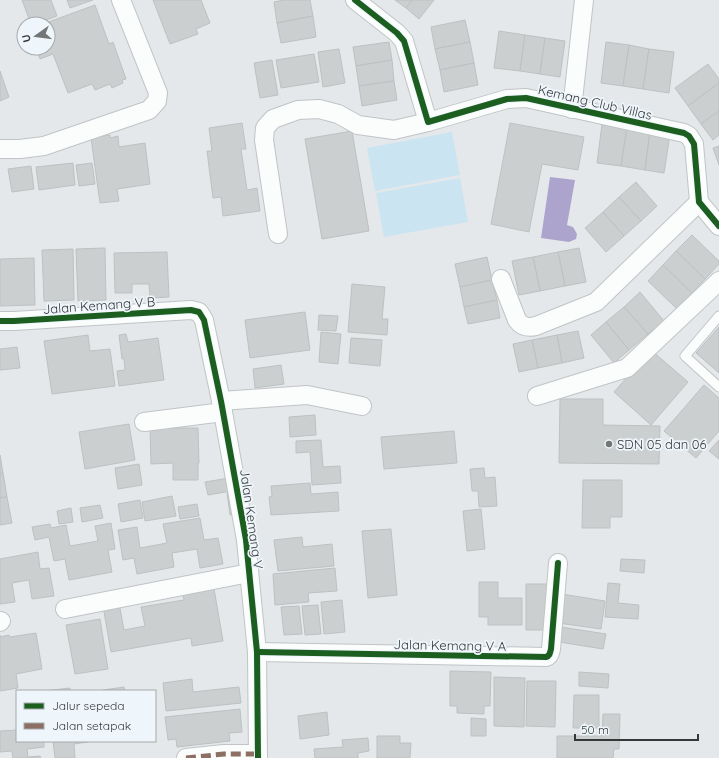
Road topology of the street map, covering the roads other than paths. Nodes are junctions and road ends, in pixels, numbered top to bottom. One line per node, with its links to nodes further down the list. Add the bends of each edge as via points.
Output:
1 (121, 0): 6 (street, via 158,93 157,101 149,110 44,146)
2 (355, 0): 5 (street, via 404,41)
3 (584, 0): 4 (street)
4 (572, 108): 5 (street, Kemang Club Villas, via 526,98 507,99); 7 (street, Kemang Club Villas, via 689,136 694,144)
5 (428, 122): 9 (street, Kemang Club Villas, via 394,130 358,125 338,114 319,109 298,110 273,119 265,128 264,140)
6 (0, 149)
7 (698, 202): 8 (street); 10 (street, via 596,302 536,326 527,327 519,324)
8 (719, 226)
9 (278, 234)
10 (501, 279)
11 (719, 281): 16 (street, via 626,368)
12 (200, 312): 14 (street, Jalan Kemang V B, via 191,310); 17 (street, Jalan Kemang V, via 204,320)
13 (719, 316): 15 (lane, via 685,356)
14 (0, 321)
15 (719, 387)
16 (537, 396)
17 (222, 406): 18 (street, via 307,395); 19 (street); 21 (street, Jalan Kemang V, via 246,540)
18 (362, 406)
19 (144, 422)
20 (558, 563): 23 (street, Jalan Kemang V A, via 551,649 546,658)
21 (249, 573): 22 (street); 23 (street, Jalan Kemang V)
22 (65, 609)
23 (257, 652): 24 (street, Jalan Kemang V)
24 (258, 756): 25 (street, via 224,754)
25 (186, 758)

